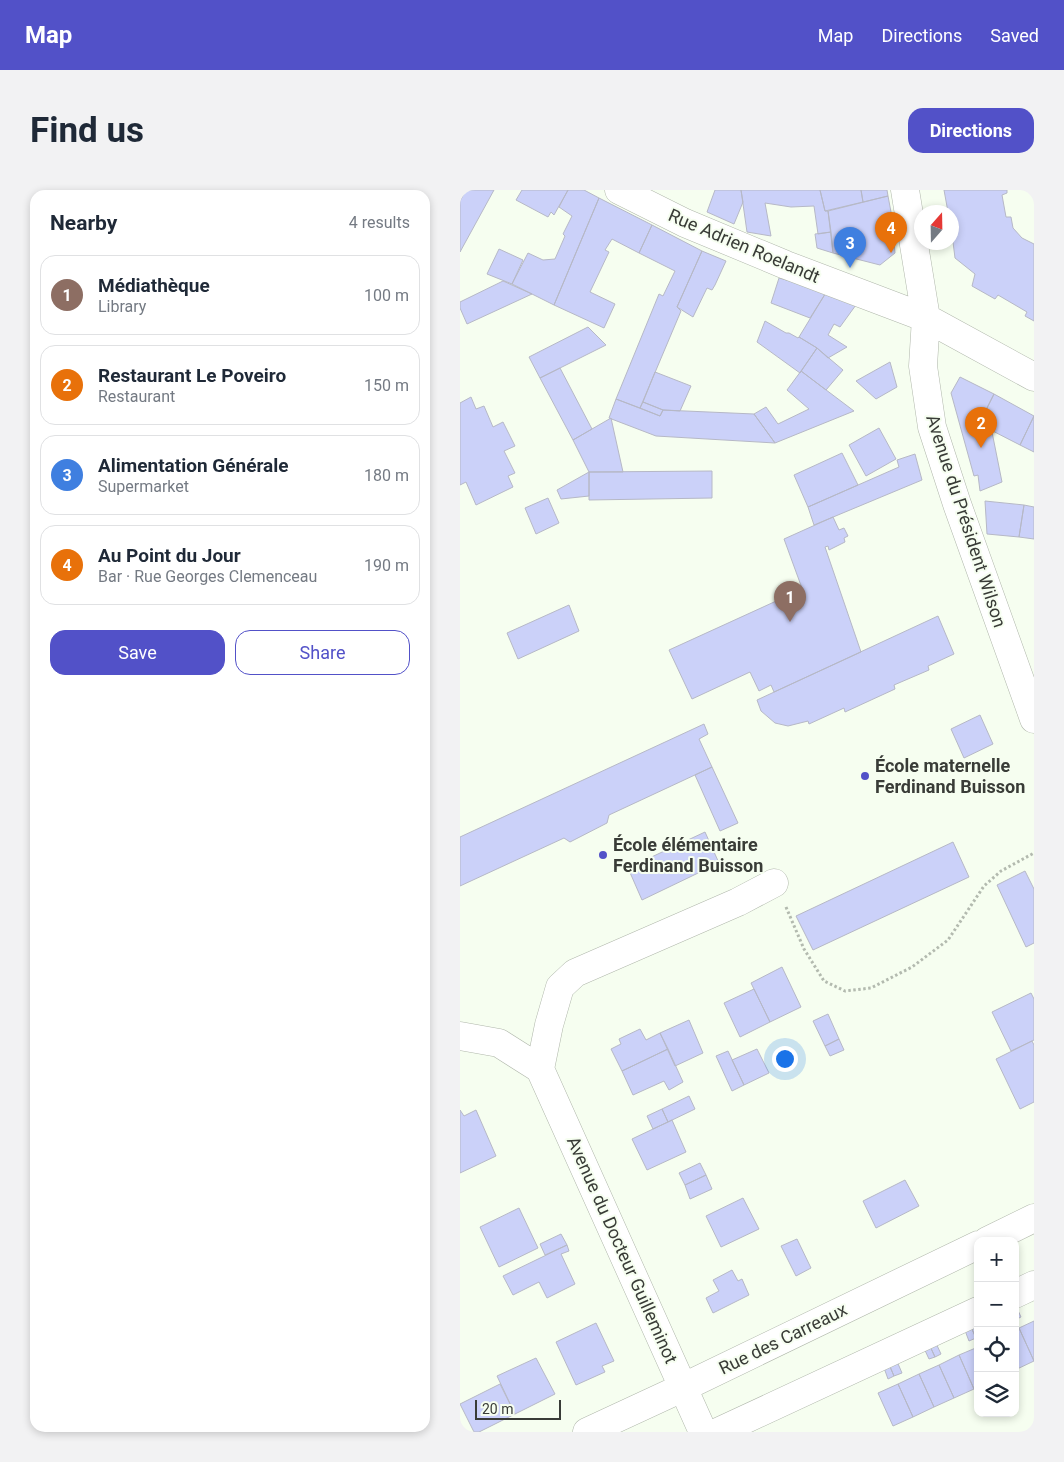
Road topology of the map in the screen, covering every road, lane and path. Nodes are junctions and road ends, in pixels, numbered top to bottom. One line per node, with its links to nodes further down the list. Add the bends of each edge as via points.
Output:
1 (619, 190): 3 (street, Rue Adrien Roelandt, via 685,223)
2 (905, 190): 3 (street, Avenue du Président Wilson)
3 (926, 318): 4 (street, Rue Adrien Roelandt); 5 (street, Avenue du Président Wilson, via 923,366 932,427)
4 (1034, 377)
5 (1034, 719)
6 (1034, 853): 7 (path, via 1001,871 984,886 948,940 912,967 871,988 845,991 824,981 804,949)
7 (774, 883): 9 (street, via 575,973 560,987)
8 (460, 1036): 9 (street, via 499,1043)
9 (540, 1069): 16 (street, Avenue du Docteur Guilleminot)
10 (1034, 1218): 11 (street)
11 (995, 1237)
12 (974, 1247): 16 (street, Rue des Carreaux)
13 (1034, 1285): 14 (street)
14 (1019, 1292)
15 (974, 1313): 19 (street)
16 (684, 1387): 17 (street, Rue des Carreaux); 18 (street, Avenue du Docteur Guilleminot)
17 (588, 1432)
18 (703, 1432)
19 (718, 1432)

